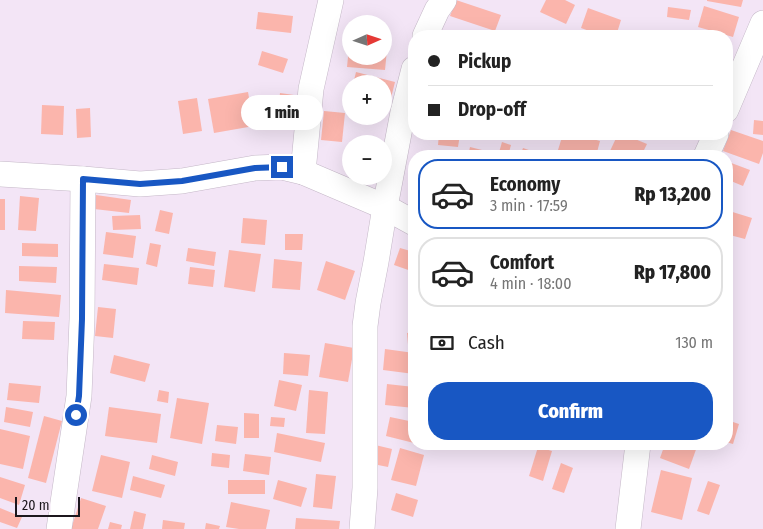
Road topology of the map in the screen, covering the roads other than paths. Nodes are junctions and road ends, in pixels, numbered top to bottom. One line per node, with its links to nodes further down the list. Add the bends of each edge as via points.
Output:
1 (332, 0): 7 (street, via 312,89)
2 (444, 0): 4 (street)
3 (763, 23): 6 (street)
4 (428, 30)
5 (408, 92): 10 (street)
6 (733, 94)
7 (303, 172): 9 (street, via 282,167 255,168 182,181 140,184); 10 (street)
8 (0, 174): 9 (street)
9 (83, 179): 13 (street, via 79,396)
10 (385, 208): 11 (street); 14 (street, via 365,326 366,480)
11 (408, 219)
12 (637, 450): 15 (street)
13 (59, 529)
14 (362, 529)
15 (628, 529)

